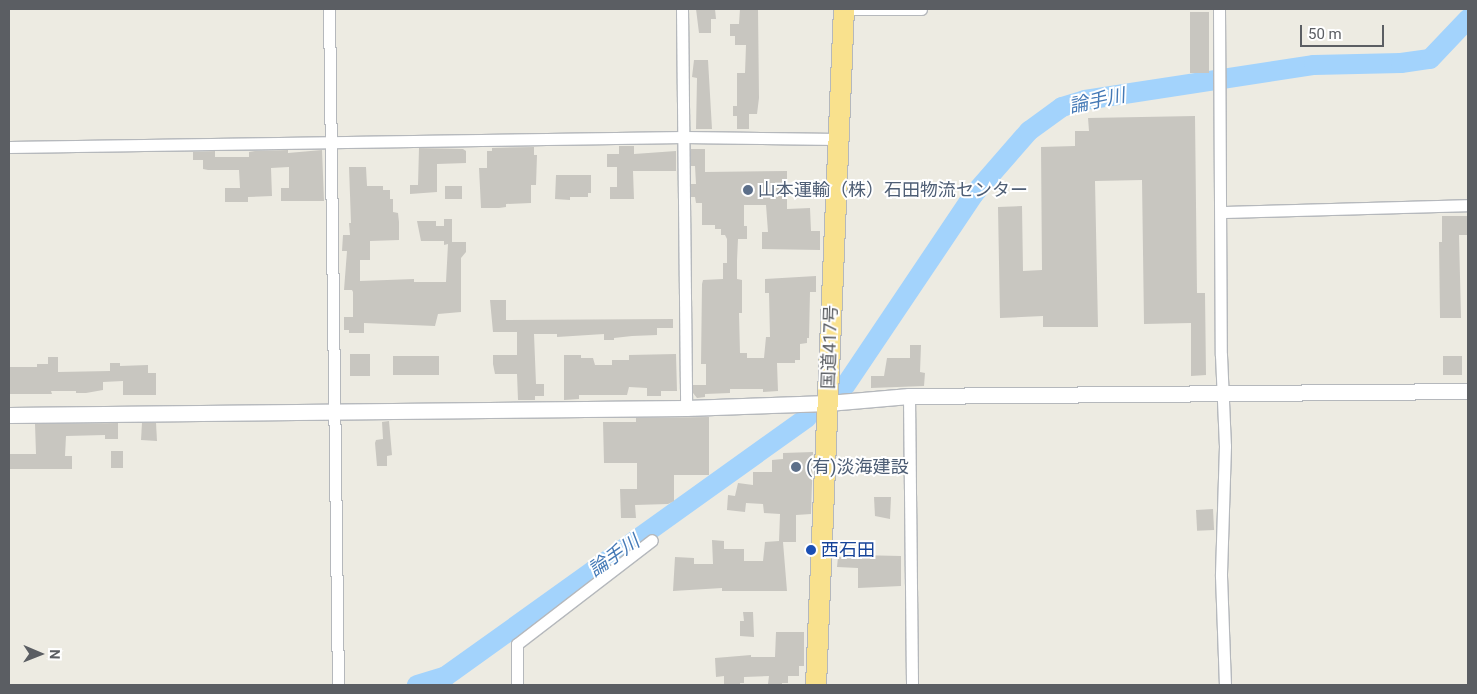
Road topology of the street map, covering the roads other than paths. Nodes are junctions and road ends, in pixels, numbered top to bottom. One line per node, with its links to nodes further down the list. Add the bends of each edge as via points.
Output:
1 (329, 9): 8 (street)
2 (682, 9): 6 (street)
3 (844, 9): 4 (street); 7 (highway, 国道417号)
4 (921, 9)
5 (1219, 9): 11 (street)
6 (684, 138): 7 (street); 8 (street); 16 (street)
7 (838, 139): 15 (highway, 国道417号)
8 (330, 144): 9 (street); 17 (street)
9 (9, 147)
10 (1468, 205): 11 (street)
11 (1221, 212): 13 (street)
12 (1468, 391): 13 (street)
13 (1223, 392): 14 (street); 24 (street, via 1225,446 1221,576)
14 (909, 396): 15 (street); 23 (street)
15 (828, 403): 16 (street); 22 (highway, 国道417号)
16 (686, 408): 17 (street)
17 (334, 411): 18 (street); 20 (street)
18 (9, 415)
19 (652, 540): 21 (street, via 517,644)
20 (338, 685)
21 (517, 685)
22 (816, 685)
23 (912, 685)
24 (1225, 685)

